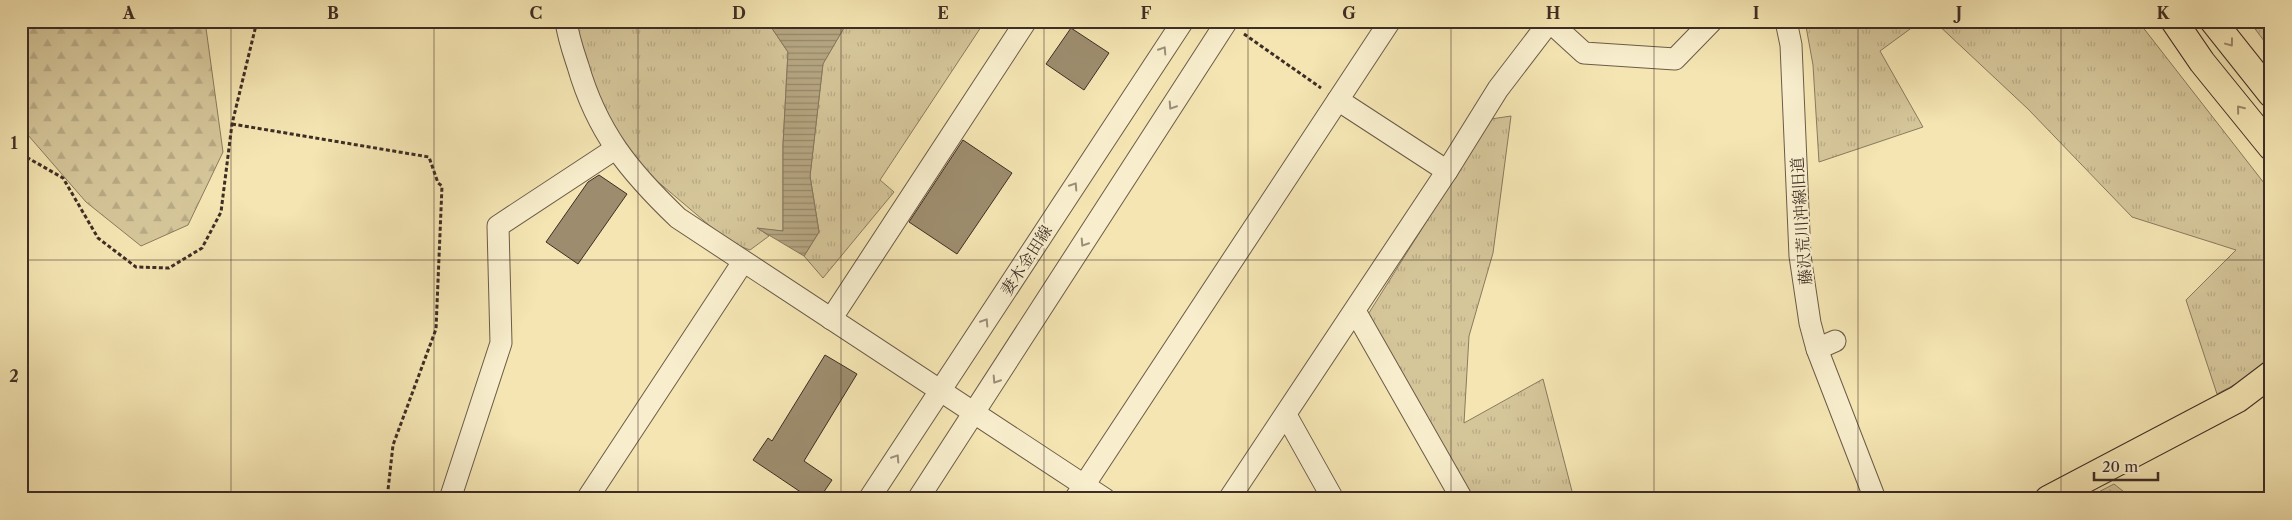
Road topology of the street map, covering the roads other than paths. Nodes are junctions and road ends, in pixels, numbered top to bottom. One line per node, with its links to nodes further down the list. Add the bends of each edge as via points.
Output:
1 (566, 21): 14 (street, via 584,91)
2 (1026, 21): 18 (street)
3 (1183, 21): 20 (street, 妻木金田線, one-way to 3)
4 (1227, 21): 21 (street, one-way to 21)
5 (1390, 21): 12 (street)
6 (1712, 21): 10 (street, via 1675,59 1584,53)
7 (1786, 21): 32 (street, 藤沢荒川沖線旧道, via 1791,45 1800,256 1810,323 1826,345)
8 (2174, 21): 13 (main road, one-way to 8, via 2202,62)
9 (2213, 21): 11 (main road, one-way to 11)
10 (1550, 22): 15 (street, via 1498,90)
11 (2271, 94)
12 (1338, 100): 15 (street); 23 (street)
13 (2271, 147)
14 (615, 149): 16 (street, via 644,186 678,218); 24 (street, via 498,226 501,344)
15 (1447, 171): 17 (street)
16 (742, 262): 18 (street); 25 (street)
17 (1355, 311): 22 (street); 31 (street)
18 (831, 319): 20 (street)
19 (2271, 374): 33 (main road, via 2238,399)
20 (940, 390): 21 (street); 26 (street, 妻木金田線, one-way to 20)
21 (974, 413): 23 (street); 27 (street)
22 (1286, 415): 29 (street); 30 (street)
23 (1079, 492): 28 (street)
24 (450, 499)
25 (587, 499)
26 (869, 499)
27 (918, 499)
28 (1105, 499)
29 (1229, 499)
30 (1333, 499)
31 (1462, 499)
32 (1876, 499)
33 (2048, 499)

